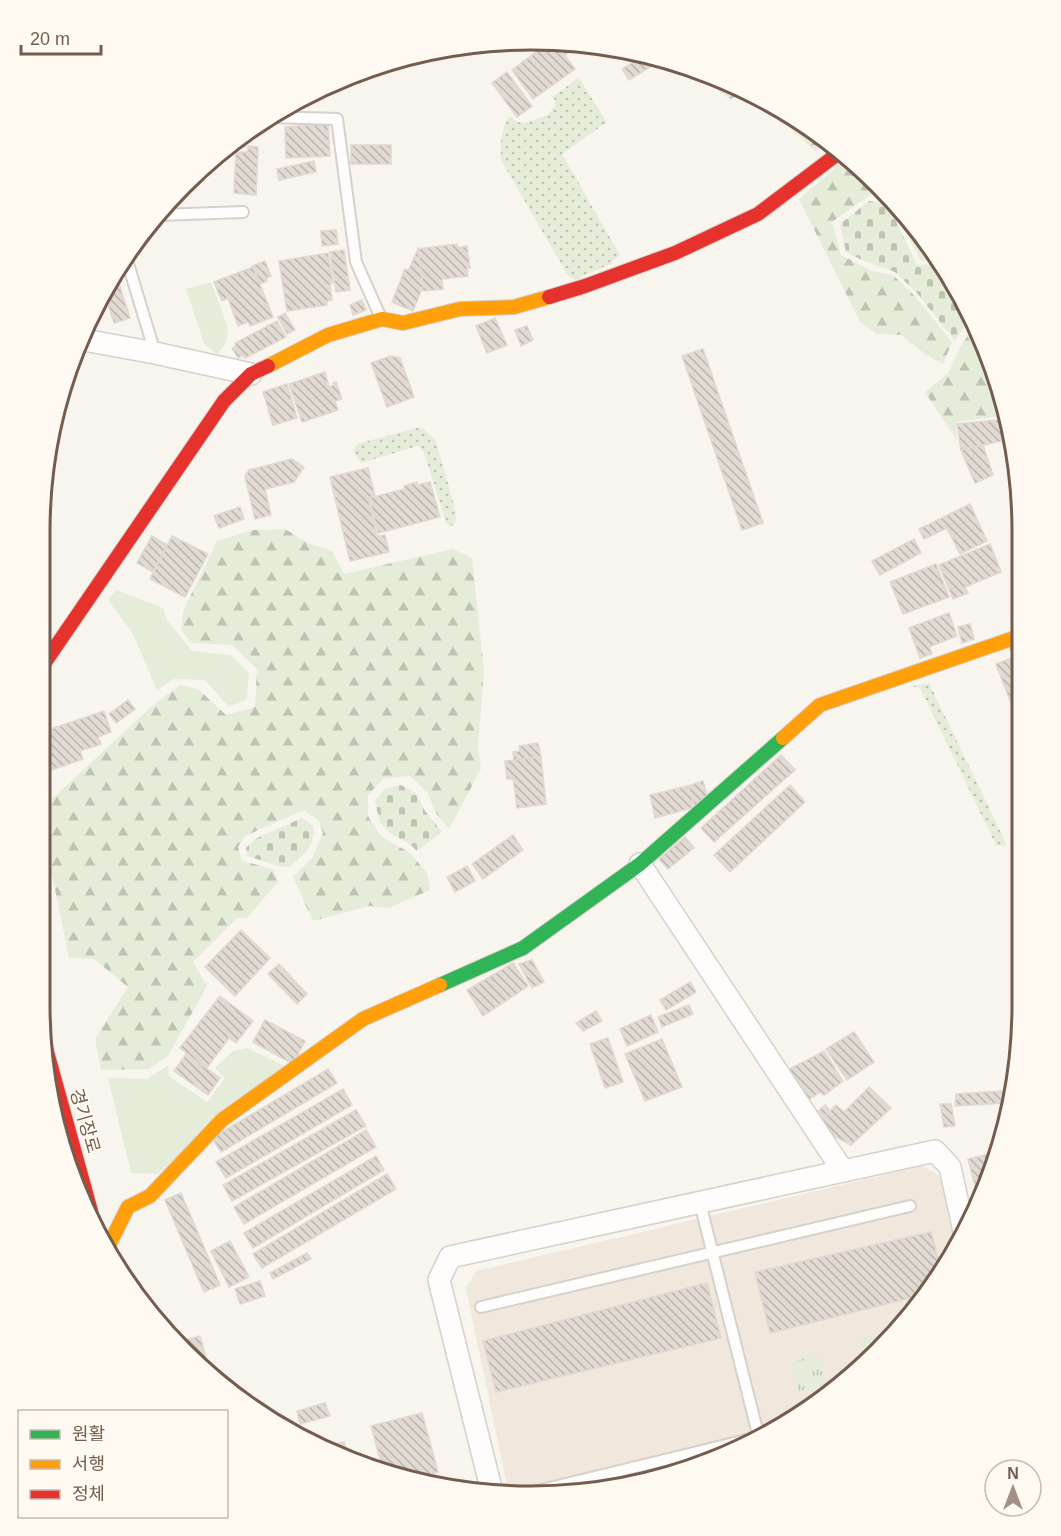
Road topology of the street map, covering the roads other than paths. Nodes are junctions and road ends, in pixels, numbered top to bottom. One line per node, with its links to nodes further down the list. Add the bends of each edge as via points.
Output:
1 (285, 117): 6 (lane, via 337,119 356,262)
2 (833, 157): 6 (street, via 759,213 675,253 585,286 514,307 460,309 404,323)
3 (243, 212): 4 (lane)
4 (168, 215)
5 (129, 266): 8 (lane)
6 (382, 319): 9 (street, via 328,335)
7 (88, 341): 8 (street)
8 (155, 353): 9 (street)
9 (251, 374): 11 (street, via 224,401)
10 (1012, 639): 12 (street, via 820,705)
11 (50, 655)
12 (640, 864): 14 (street); 19 (street, via 523,948 363,1019 222,1120 150,1196 128,1207)
13 (58, 1090): 15 (street, 경기장로)
14 (843, 1171): 16 (street); 18 (street, via 935,1151 950,1167)
15 (83, 1181)
16 (700, 1203): 20 (lane); 24 (street, via 450,1257 439,1280)
17 (910, 1206): 20 (lane)
18 (961, 1219)
19 (111, 1241)
20 (712, 1253): 21 (lane); 22 (lane)
21 (481, 1307)
22 (758, 1429)
23 (724, 1446): 25 (lane)
24 (490, 1484)
25 (564, 1485)

